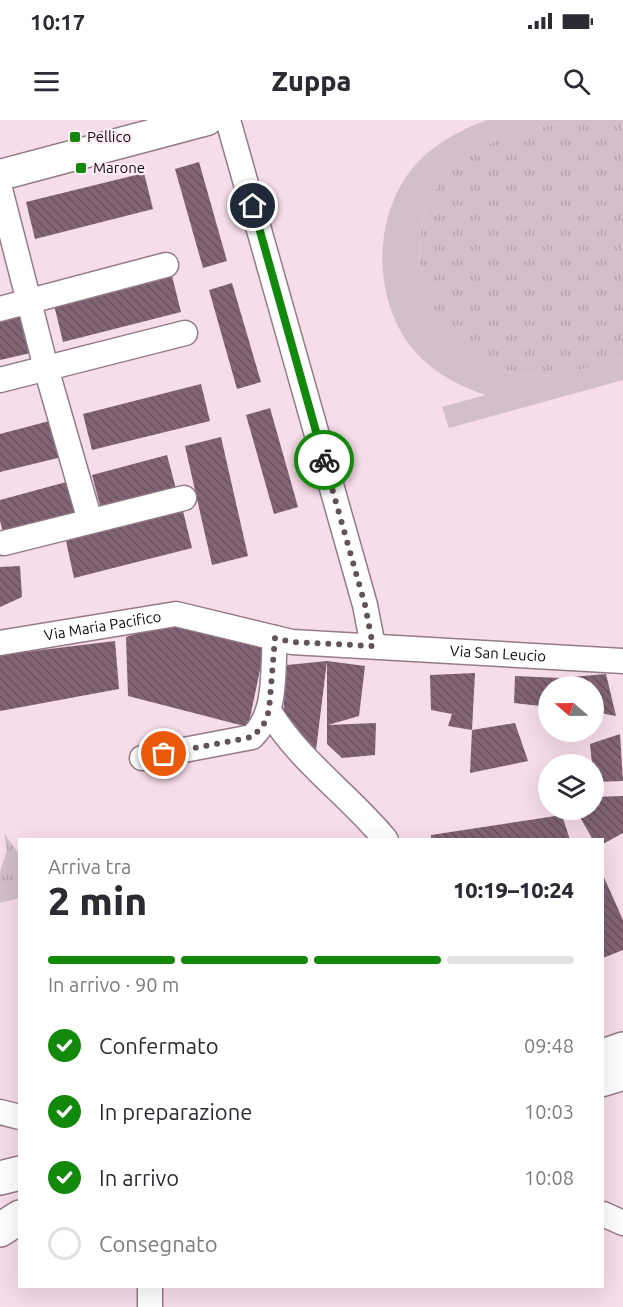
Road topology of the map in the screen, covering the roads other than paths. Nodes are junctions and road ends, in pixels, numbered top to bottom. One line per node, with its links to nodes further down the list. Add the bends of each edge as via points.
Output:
1 (207, 120): 3 (main road)
2 (228, 120): 16 (street, via 365,605)
3 (0, 175)
4 (0, 189): 6 (street)
5 (166, 265): 6 (street)
6 (28, 303): 7 (street); 9 (street)
7 (0, 309)
8 (185, 333): 9 (street)
9 (46, 368): 10 (street); 12 (street)
10 (0, 380)
11 (184, 498): 12 (street)
12 (90, 521): 13 (street)
13 (4, 543)
14 (275, 638): 15 (street, Via Maria Pacifico, via 176,614); 16 (street, Via Maria Pacifico); 18 (street)
15 (0, 643)
16 (373, 646): 17 (street, Via San Leucio)
17 (623, 661)
18 (269, 711): 19 (street, via 263,726 252,737); 20 (street, via 285,737 362,811)
19 (142, 758)
20 (384, 838)
21 (623, 1027): 22 (highway)
22 (604, 1034)
23 (623, 1049): 24 (highway)
24 (604, 1056)
25 (623, 1078): 26 (street)
26 (604, 1084)
27 (0, 1112): 28 (street)
28 (18, 1116)
29 (18, 1174): 30 (highway)
30 (0, 1178)
31 (18, 1204): 32 (highway)
32 (0, 1208)
33 (604, 1214): 35 (street)
34 (18, 1218): 36 (highway)
35 (623, 1223)
36 (0, 1230)
37 (150, 1288): 38 (street)
38 (150, 1307)

